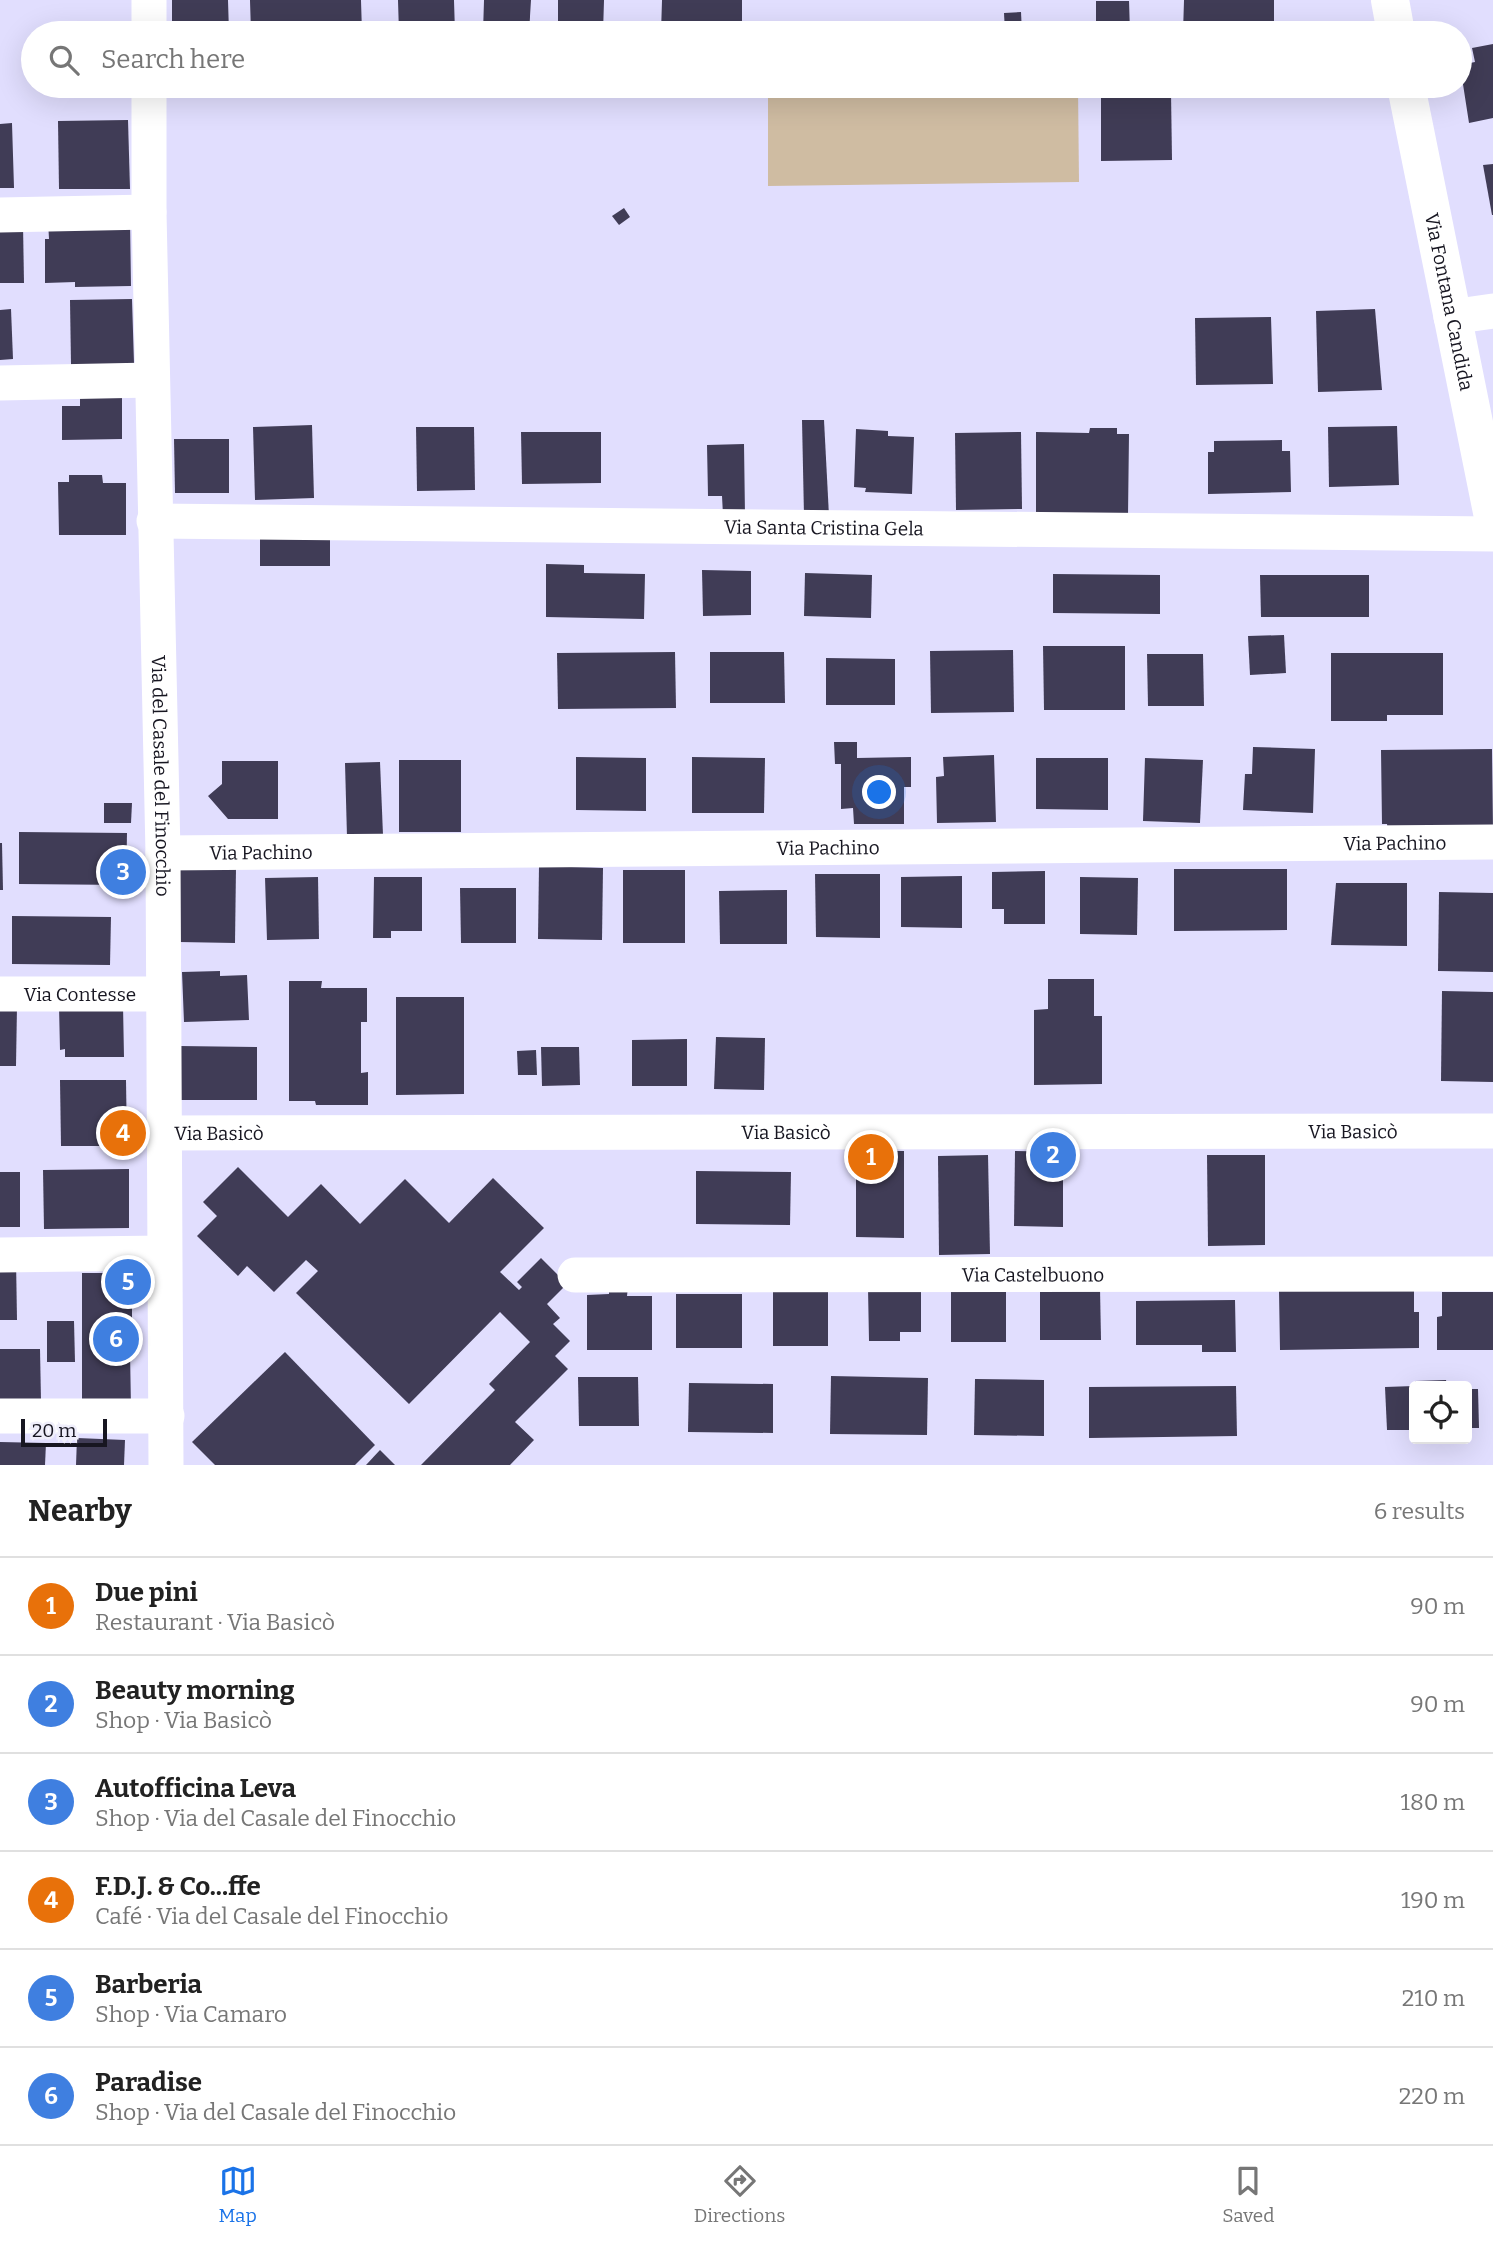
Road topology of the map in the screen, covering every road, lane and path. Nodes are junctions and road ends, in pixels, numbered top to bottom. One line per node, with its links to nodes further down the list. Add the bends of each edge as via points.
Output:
1 (149, 0): 3 (street)
2 (1390, 0): 4 (main road)
3 (149, 21)
4 (1394, 21)
5 (149, 98): 7 (street, Via del Casale del Finocchio)
6 (1408, 98): 10 (main road, Via Fontana Candida)
7 (149, 212): 8 (street); 11 (street, Via del Casale del Finocchio)
8 (0, 215)
9 (1493, 311): 10 (street)
10 (1451, 317): 13 (main road, Via Fontana Candida)
11 (152, 380): 12 (street); 14 (street, Via del Casale del Finocchio)
12 (0, 383)
13 (1493, 517)
14 (155, 521): 15 (street, Via Santa Cristina Gela); 17 (street, Via del Casale del Finocchio)
15 (1493, 534)
16 (1493, 842): 17 (street, Via Pachino)
17 (163, 853): 19 (street, Via del Casale del Finocchio)
18 (0, 994): 19 (street, Via Contesse)
19 (162, 994): 21 (street, Via del Casale del Finocchio)
20 (1493, 1131): 21 (street, Via Basicò)
21 (163, 1133): 22 (street, Via del Casale del Finocchio)
22 (164, 1253): 23 (street); 27 (street, Via del Casale del Finocchio)
23 (0, 1255)
24 (1493, 1274): 25 (street, Via Castelbuono)
25 (575, 1275)
26 (0, 1416): 27 (street)
27 (167, 1416): 28 (street, Via del Casale del Finocchio)
28 (166, 1465)

